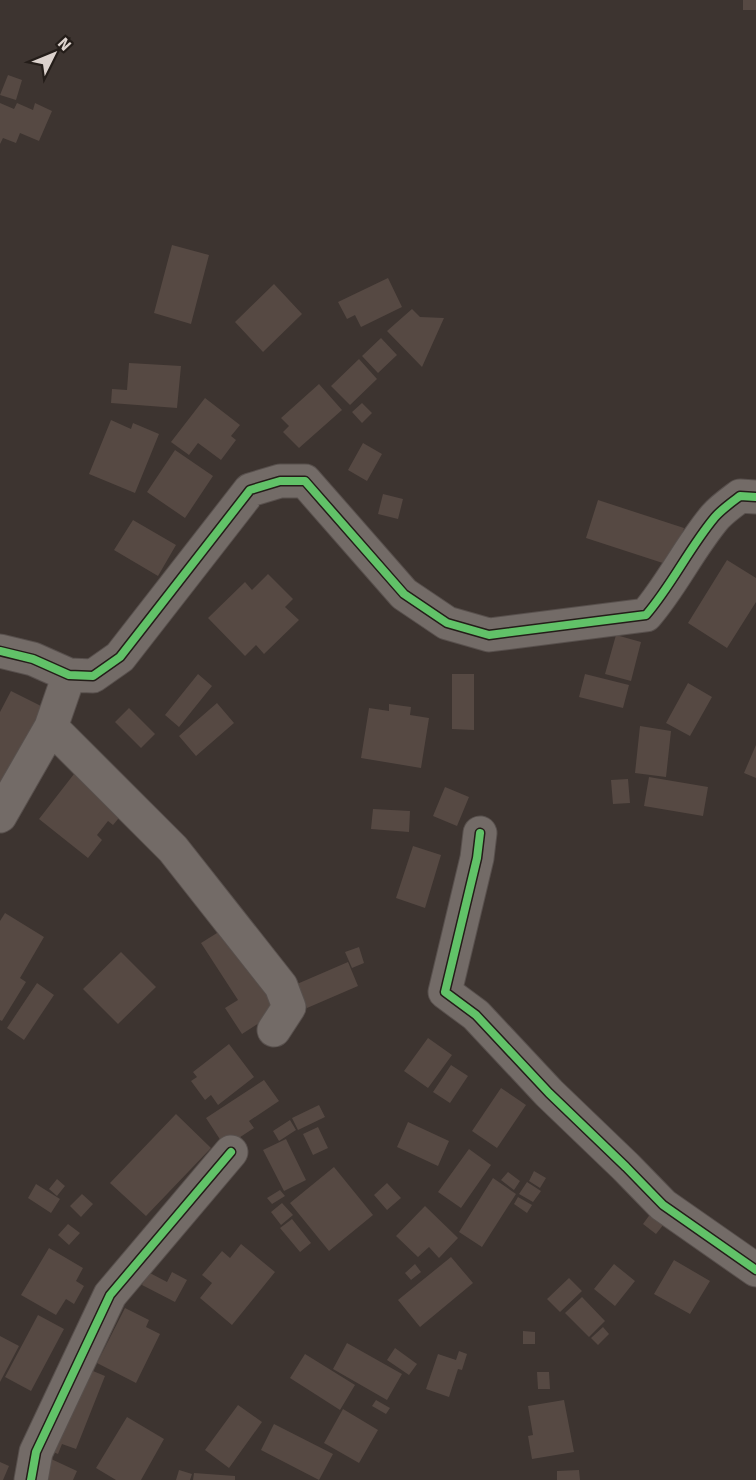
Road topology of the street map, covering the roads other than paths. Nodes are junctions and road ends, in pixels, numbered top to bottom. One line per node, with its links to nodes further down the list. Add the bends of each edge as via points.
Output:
1 (756, 497): 3 (street, via 740,496 716,516 646,615 489,635 447,623 404,594 305,482 280,481 250,490 120,657 93,676)
2 (0, 651): 3 (street, via 33,659)
3 (69, 675): 4 (street)
4 (51, 727): 5 (street); 7 (street, via 173,849 281,986 289,1007)
5 (0, 816)
6 (480, 833): 9 (street, via 445,992 476,1015 663,1205)
7 (274, 1030)
8 (231, 1152): 10 (street, via 110,1295 36,1452)
9 (756, 1270)
10 (31, 1480)

